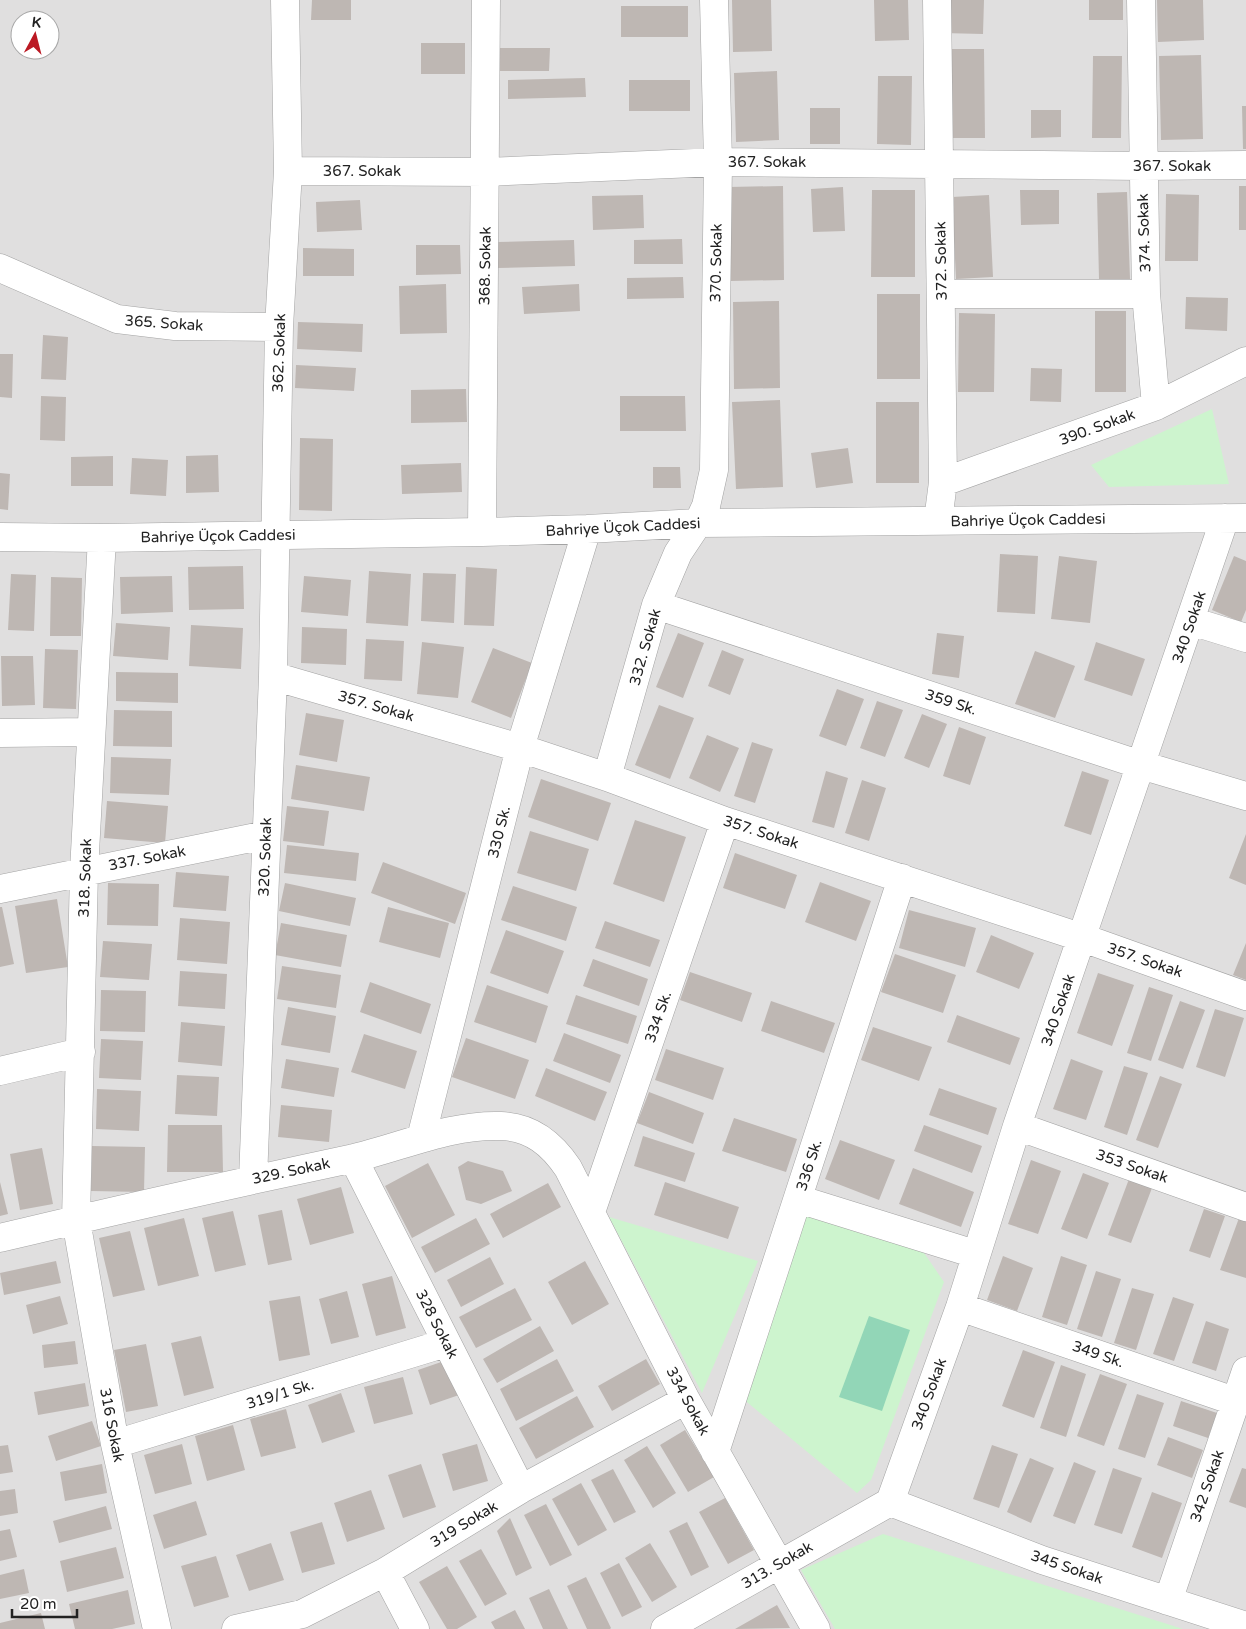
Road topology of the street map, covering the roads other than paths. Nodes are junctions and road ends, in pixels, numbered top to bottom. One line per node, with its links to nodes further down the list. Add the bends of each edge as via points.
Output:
1 (285, 0): 10 (street, 362. Sokak)
2 (486, 0): 11 (street, 368. Sokak)
3 (714, 0): 6 (street, 370. Sokak)
4 (937, 0): 7 (street, 372. Sokak)
5 (1141, 0): 9 (street, 374. Sokak)
6 (718, 162): 7 (street, 367. Sokak); 11 (street, 367. Sokak); 21 (street, 370. Sokak, via 714,470 706,506)
7 (939, 163): 9 (street, 367. Sokak); 13 (street, 372. Sokak)
8 (1246, 165): 9 (street, 367. Sokak)
9 (1142, 166): 14 (street, 374. Sokak)
10 (288, 170): 11 (street, 367. Sokak); 15 (street, 362. Sokak)
11 (486, 172): 23 (street, 368. Sokak)
12 (0, 268): 15 (street, 365. Sokak, via 117,320 175,326)
13 (941, 294): 14 (street); 18 (street, 372. Sokak)
14 (1146, 294): 17 (street, 374. Sokak)
15 (279, 327): 24 (street, 362. Sokak)
16 (1246, 361): 17 (street, 390. Sokak)
17 (1156, 406): 18 (street, 390. Sokak)
18 (943, 482): 20 (street, 372. Sokak)
19 (1236, 518): 20 (street, Bahriye Üçok Caddesi); 28 (street, 340 Sokak)
20 (938, 521): 21 (street, Bahriye Üçok Caddesi)
21 (698, 523): 22 (street, Bahriye Üçok Caddesi); 27 (street, 332. Sokak, via 678,552)
22 (587, 530): 23 (street, Bahriye Üçok Caddesi); 33 (street, 330 Sk.)
23 (482, 532): 24 (street, Bahriye Üçok Caddesi)
24 (274, 536): 26 (street, Bahriye Üçok Caddesi); 30 (street, 320. Sokak)
25 (0, 537): 26 (street, Bahriye Üçok Caddesi)
26 (102, 538): 31 (street, 318. Sokak)
27 (656, 605): 34 (street, 359 Sk.); 35 (street, 332. Sokak)
28 (1191, 621): 29 (street); 34 (street, 340 Sokak)
29 (1246, 638)
30 (273, 676): 33 (street, 357. Sokak); 38 (street, 320. Sokak)
31 (90, 732): 32 (street); 39 (street, 318. Sokak)
32 (0, 733)
33 (520, 748): 35 (street, 357. Sokak); 47 (street, 330 Sk.)
34 (1140, 765): 36 (street, 359 Sk.); 42 (street, 340 Sokak)
35 (607, 777): 37 (street, 357. Sokak)
36 (1246, 796)
37 (725, 821): 40 (street, 357. Sokak); 53 (street, 334 Sk.)
38 (266, 835): 39 (street, 337. Sokak); 50 (street, 320. Sokak)
39 (84, 871): 41 (street, 337. Sokak); 44 (street, 318. Sokak)
40 (902, 878): 42 (street, 357. Sokak); 51 (street, 336 Sk.)
41 (0, 889)
42 (1083, 938): 43 (street, 357. Sokak); 46 (street, 340 Sokak)
43 (1246, 996)
44 (81, 1052): 45 (street); 54 (street, 318. Sokak)
45 (0, 1071)
46 (1018, 1126): 52 (street, 353 Sokak); 56 (street, 340 Sokak)
47 (421, 1138): 48 (street, 329. Sokak); 49 (street, 329. Sokak, via 476,1127 524,1129 544,1139)
48 (353, 1158): 50 (street, 329. Sokak); 58 (street, 328 Sokak)
49 (568, 1168): 53 (street, 334 Sokak)
50 (253, 1179): 54 (street, 329. Sokak)
51 (798, 1199): 56 (street); 63 (street, 336 Sk.)
52 (1246, 1206)
53 (591, 1212): 60 (street, 334 Sokak)
54 (76, 1220): 55 (street, 329. Sokak); 62 (street, 316 Sokak)
55 (0, 1238)
56 (975, 1254): 57 (street, 340 Sokak)
57 (960, 1307): 61 (street, 349 Sk.); 65 (street, 340 Sokak)
58 (446, 1343): 62 (street, 319/1 Sk.); 64 (street, 328 Sokak)
59 (1246, 1371): 61 (street, 342 Sokak)
60 (686, 1400): 63 (street, 334 Sokak); 64 (street, 319 Sokak)
61 (1237, 1402): 68 (street, 342 Sokak)
62 (115, 1444): 71 (street, 316 Sokak)
63 (715, 1452): 66 (street, 334 Sokak)
64 (522, 1489): 67 (street, 319 Sokak)
65 (890, 1502): 66 (street, 313. Sokak); 68 (street, 345 Sokak, via 1042,1560)
66 (778, 1564): 74 (street, 313. Sokak); 75 (street, 334 Sokak)
67 (385, 1572): 69 (street, 319 Sokak); 73 (street)
68 (1168, 1601): 70 (street, 345 Sokak)
69 (304, 1622): 72 (street, 319 Sokak)
70 (1246, 1626)
71 (157, 1629)
72 (236, 1629)
73 (415, 1629)
74 (665, 1629)
75 (816, 1629)

